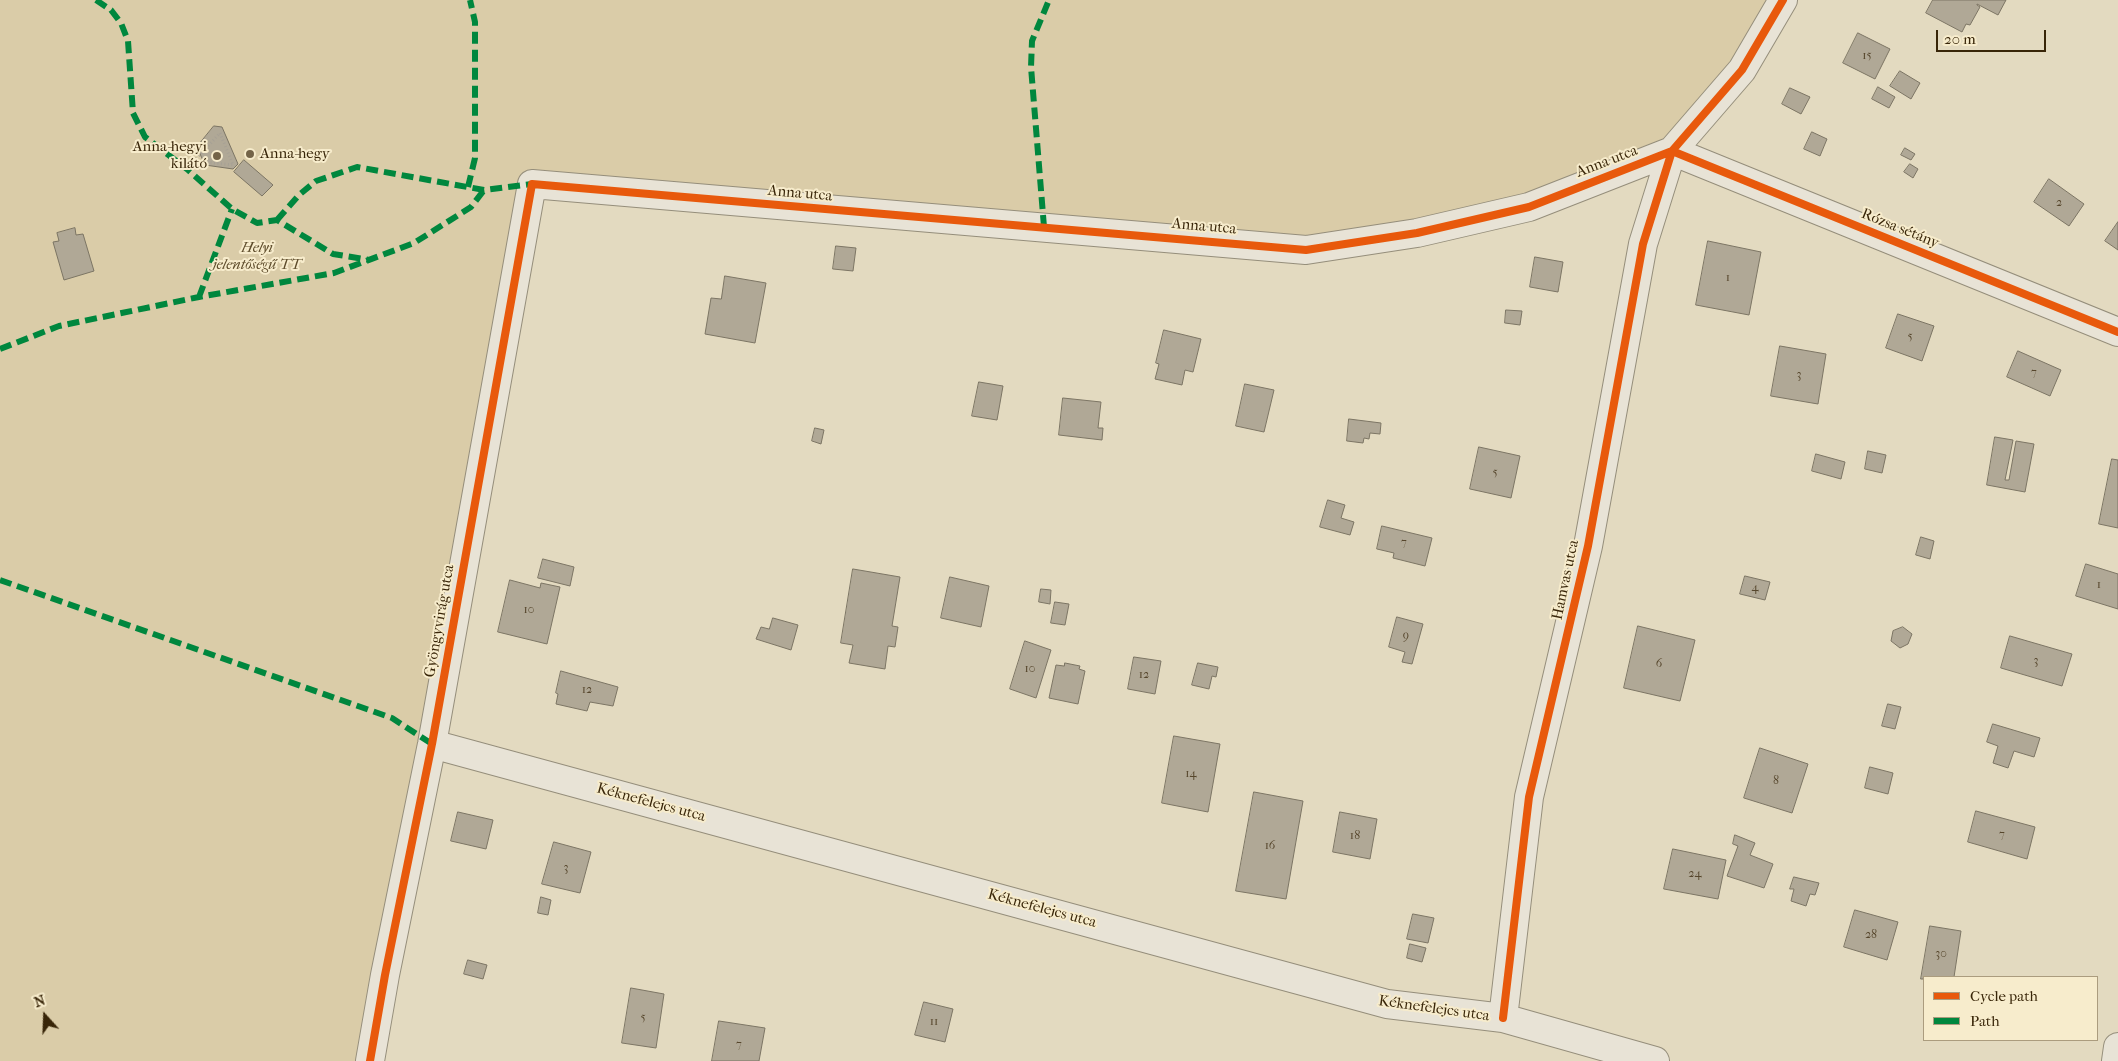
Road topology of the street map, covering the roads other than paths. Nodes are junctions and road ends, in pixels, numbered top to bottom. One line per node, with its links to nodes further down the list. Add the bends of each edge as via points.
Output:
1 (1783, 0): 2 (street, Anna utca, via 1742,70)
2 (1672, 151): 3 (street, Anna utca, via 1529,207 1417,233 1306,250); 4 (street, Rózsa sétány); 6 (street, Hamvas utca, via 1642,244 1588,546 1529,797)
3 (532, 184): 5 (street, Gyöngyvirág utca)
4 (2118, 332)
5 (432, 744): 6 (street, Kéknefelejcs utca, via 1387,1004); 8 (street, Gyöngyvirág utca)
6 (1503, 1018): 9 (street, Kéknefelejcs utca)
7 (2118, 1047): 10 (street)
8 (370, 1061)
9 (1655, 1061)
10 (2116, 1061)

